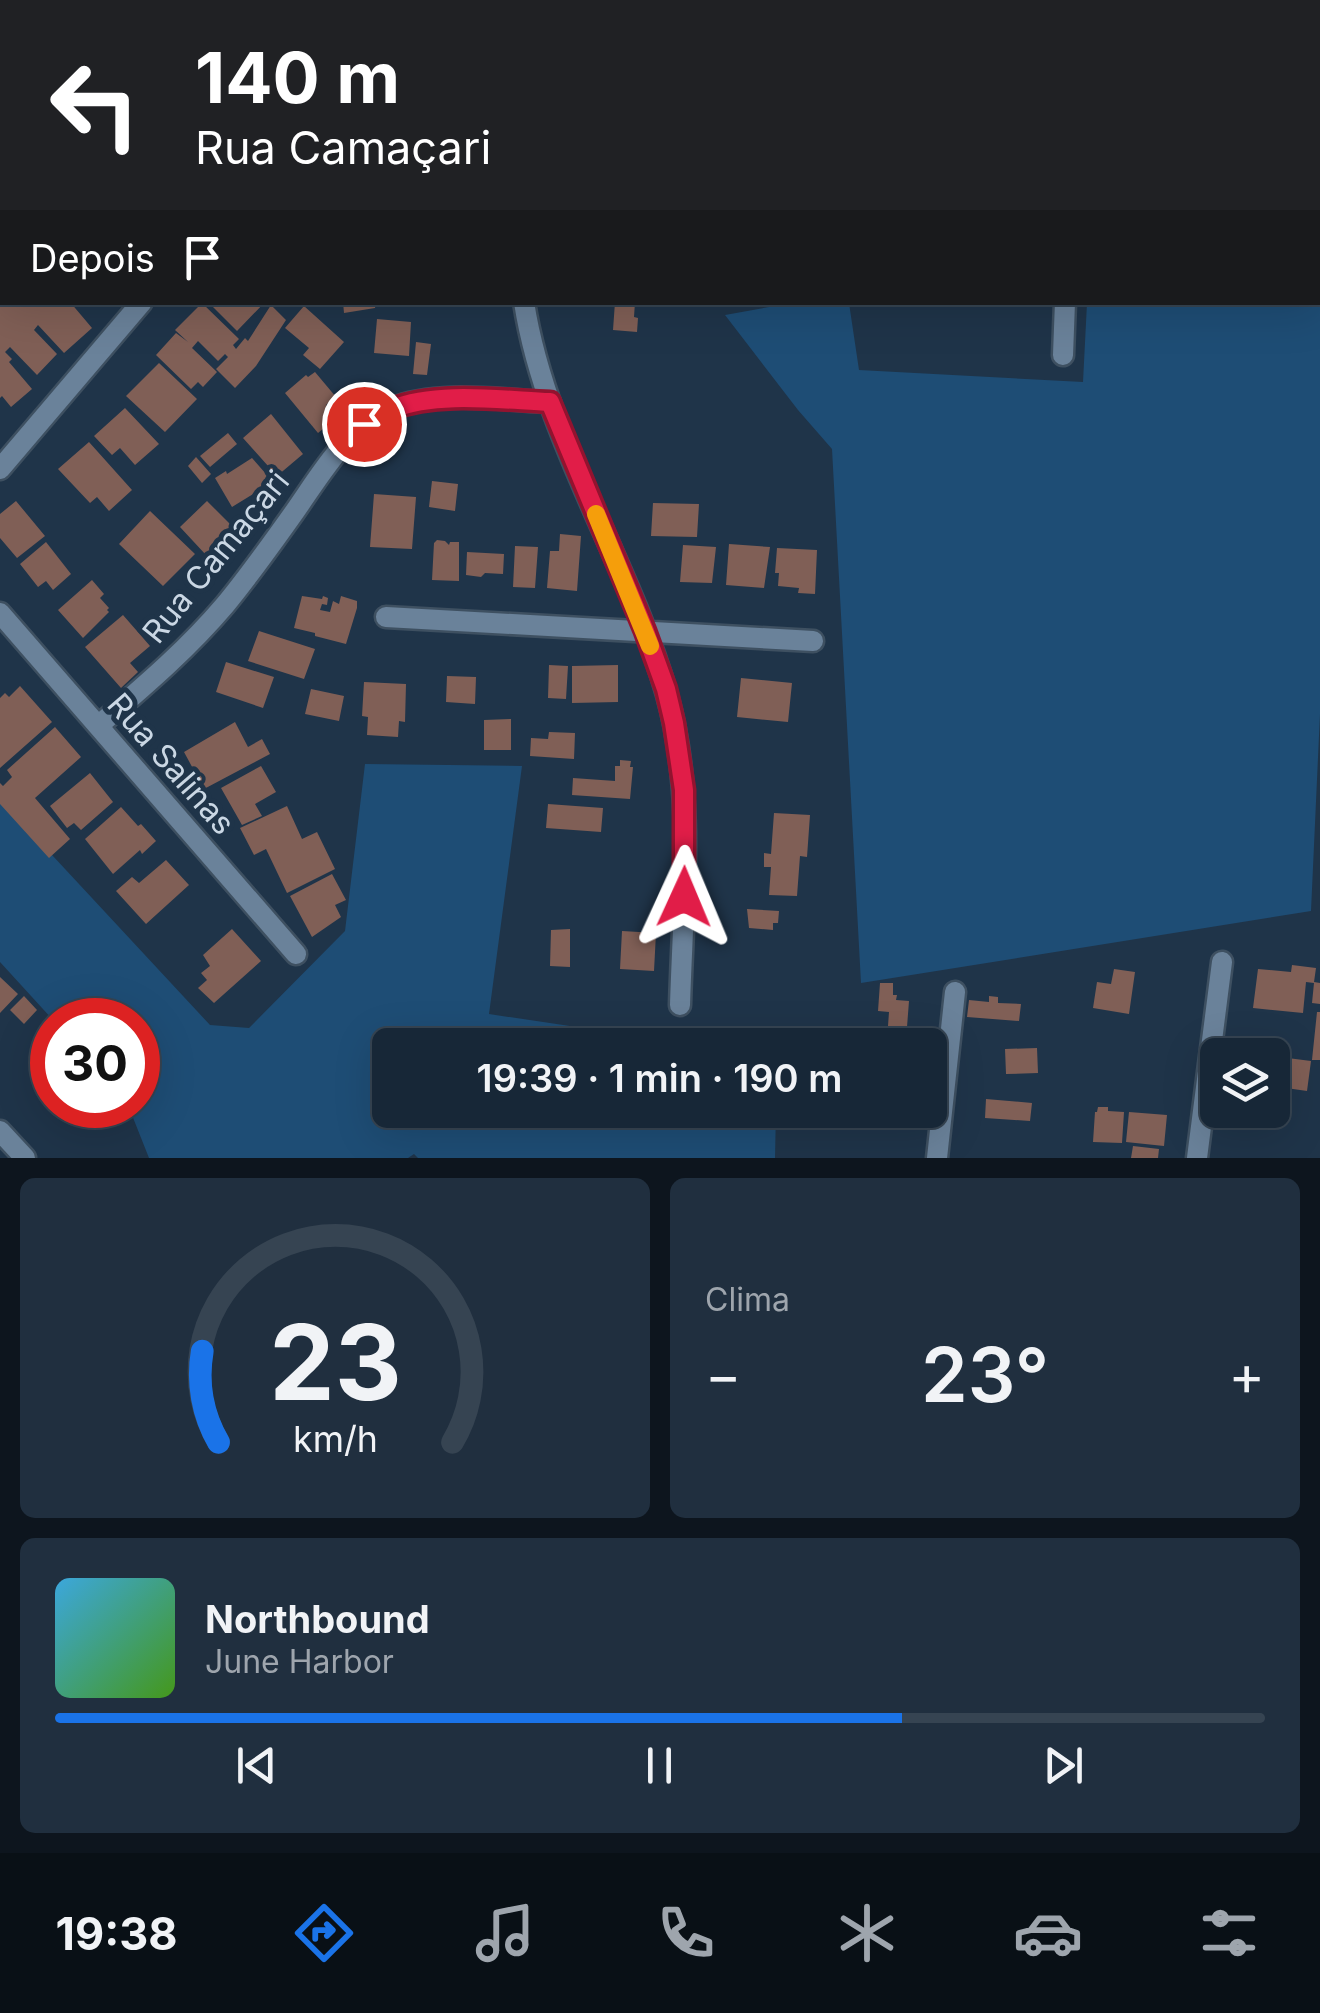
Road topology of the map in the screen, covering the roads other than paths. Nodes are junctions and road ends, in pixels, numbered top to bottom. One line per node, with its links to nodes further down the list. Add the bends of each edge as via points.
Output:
1 (139, 305): 6 (street)
2 (525, 305): 5 (street)
3 (1065, 305): 4 (street)
4 (1063, 355)
5 (550, 402): 9 (street); 11 (street, Rua Camaçari, via 414,402 364,424 223,607)
6 (0, 468)
7 (0, 613): 11 (street, Rua Salinas)
8 (386, 617): 9 (street)
9 (645, 631): 10 (street); 15 (street, via 666,689 684,790)
10 (813, 641)
11 (98, 726): 12 (street, Rua Salinas)
12 (296, 954)
13 (1222, 962): 19 (street)
14 (955, 992): 18 (street)
15 (680, 1005)
16 (0, 1131): 17 (street)
17 (24, 1158)
18 (937, 1158)
19 (1197, 1158)

